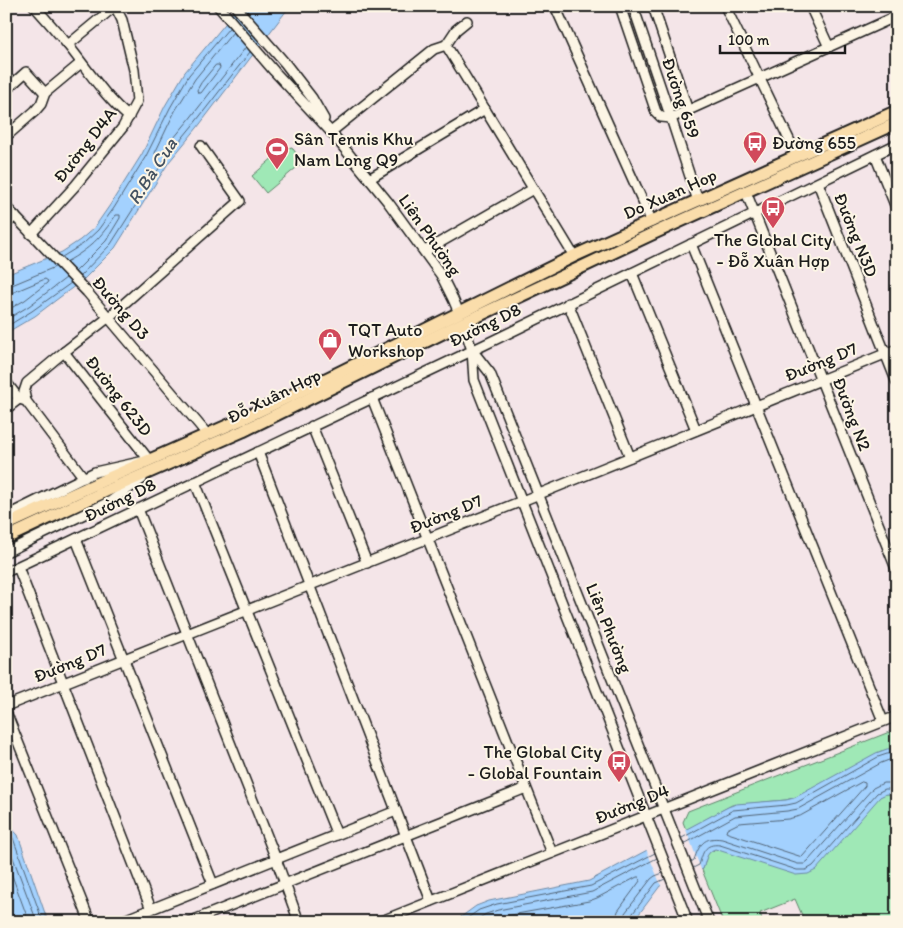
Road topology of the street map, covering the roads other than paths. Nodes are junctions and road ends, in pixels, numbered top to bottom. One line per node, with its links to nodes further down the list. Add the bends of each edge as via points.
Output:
1 (34, 6): 13 (street)
2 (115, 6): 13 (street); 23 (street, Đường D4A, via 122,20 134,70 137,101)
3 (218, 6): 27 (street, Liên Phường)
4 (235, 6): 27 (street, Liên Phường, via 312,98)
5 (555, 6): 41 (street)
6 (620, 6): 24 (street, via 656,112)
7 (632, 6): 24 (street, Đường 659)
8 (653, 6): 21 (street)
9 (725, 6): 17 (street)
10 (810, 6): 15 (street)
11 (897, 16): 15 (street)
12 (467, 21): 14 (street)
13 (68, 45): 16 (street)
14 (446, 45): 20 (street); 27 (street, via 434,48)
15 (829, 47): 17 (street)
16 (81, 63): 19 (street); 23 (street)
17 (760, 78): 21 (street); 31 (street)
18 (6, 90): 19 (street, via 26,72)
19 (45, 93): 26 (street, via 36,111 10,133)
20 (485, 109): 32 (street); 34 (street)
21 (688, 111): 24 (street)
22 (897, 111): 31 (main road, Do Xuan Hop)
23 (129, 117): 43 (street, Đường D4A)
24 (671, 118): 36 (street, Đường 659)
25 (897, 123): 35 (main road, Do Xuan Hop)
26 (6, 128)
27 (331, 132): 32 (street, Liên Phường)
28 (897, 144): 30 (street, Đường D8)
29 (201, 146): 49 (street, via 240,201)
30 (875, 155): 33 (street, Đường D8); 38 (street)
31 (798, 156): 36 (main road, Do Xuan Hop)
32 (369, 178): 45 (street, Liên Phường)
33 (818, 183): 39 (street, Đường D8); 54 (street, Đường N3D)
34 (533, 189): 45 (street); 46 (street)
35 (746, 192): 36 (main road, Do Xuan Hop); 39 (street, Đường N2)
36 (700, 206): 41 (main road, Do Xuan Hop); 50 (main road, Do Xuan Hop)
37 (6, 207): 40 (street, Đường D3)
38 (897, 210)
39 (755, 213): 44 (street, Đường D8); 55 (street, Đường N2)
40 (14, 216): 42 (street); 43 (street, Đường D3)
41 (652, 222): 46 (main road, Do Xuan Hop)
42 (6, 224)
43 (34, 238): 49 (street, Đường D3)
44 (692, 244): 47 (street, Đường D8); 60 (street)
45 (425, 251): 50 (street, Liên Phường, via 447,285)
46 (574, 256): 50 (main road, Do Xuan Hop)
47 (632, 273): 48 (street, Đường D8); 63 (street)
48 (568, 304): 51 (street, Đường D8); 66 (street)
49 (109, 317): 53 (street); 64 (street, Đường D3)
50 (461, 318): 51 (street, Liên Phường); 64 (main road, Đỗ Xuân Hợp, via 322,381)
51 (472, 350): 59 (street, Đường D8); 70 (street, Liên Phường, via 490,373); 71 (street, Liên Phường, via 474,380)
52 (897, 350): 54 (street, Đường D7)
53 (64, 352): 58 (street, via 27,383); 67 (street, Đường 623D)
54 (885, 354): 55 (street, Đường D7); 57 (street, Đường N3D)
55 (822, 380): 60 (street, Đường D7); 81 (street, Đường N2)
56 (6, 382): 58 (street)
57 (897, 383)
58 (23, 397): 61 (street); 68 (street)
59 (372, 398): 62 (street, Đường D8); 76 (street)
60 (756, 406): 63 (street, Đường D7); 91 (street)
61 (6, 409)
62 (312, 426): 65 (street, Đường D8); 79 (street)
63 (696, 430): 66 (street, Đường D7)
64 (210, 440): 67 (main road, Đỗ Xuân Hợp)
65 (258, 452): 69 (street, Đường D8); 83 (street)
66 (630, 457): 70 (street, Đường D7)
67 (151, 465): 68 (street, Đỗ Xuân Hợp, via 95,472); 74 (main road, Đỗ Xuân Hợp, via 102,481); 75 (main road, Đỗ Xuân Hợp, via 106,491); 78 (street, Đỗ Xuân Hợp, via 111,501)
68 (84, 478): 73 (street, Đỗ Xuân Hợp)
69 (195, 482): 72 (street, Đường D8); 84 (street)
70 (538, 494): 71 (street, Đường D7); 93 (street, Liên Phường)
71 (522, 501): 76 (street, Đường D7); 95 (street, Liên Phường)
72 (138, 510): 77 (street, Đường D8); 85 (street)
73 (6, 516)
74 (6, 525)
75 (6, 538)
76 (428, 538): 79 (street, Đường D7); 92 (street)
77 (76, 539): 80 (street, Đường D8); 86 (street)
78 (6, 552)
79 (367, 562): 83 (street, Đường D7)
80 (18, 567): 82 (street, Đường D8); 87 (street)
81 (897, 571)
82 (6, 572)
83 (309, 585): 84 (street, Đường D7); 94 (street)
84 (247, 610): 85 (street, Đường D7); 96 (street)
85 (187, 634): 86 (street, Đường D7); 99 (street)
86 (124, 659): 87 (street, Đường D7); 100 (street)
87 (63, 683): 88 (street, Đường D7); 103 (street)
88 (6, 706)
89 (6, 712): 104 (street)
90 (897, 716): 91 (street, Đường D4)
91 (883, 721): 93 (street, Đường D4)
92 (526, 788): 97 (street); 98 (street)
93 (664, 808): 95 (street, Đường D4); 110 (street, Liên Phường)
94 (396, 811): 96 (street); 97 (street)
95 (647, 815): 98 (street, Đường D4); 109 (street, Liên Phường)
96 (337, 835): 99 (street)
97 (406, 836): 101 (street); 102 (street)
98 (552, 853): 102 (street, Đường D4)
99 (276, 859): 100 (street); 101 (street)
100 (213, 884): 103 (street)
101 (285, 884): 106 (street); 107 (street)
102 (431, 901): 108 (street, Đường D4)
103 (150, 909): 105 (street)
104 (90, 922)
105 (119, 922)
106 (189, 922)
107 (299, 922)
108 (379, 922)
109 (688, 922)
110 (709, 922)

